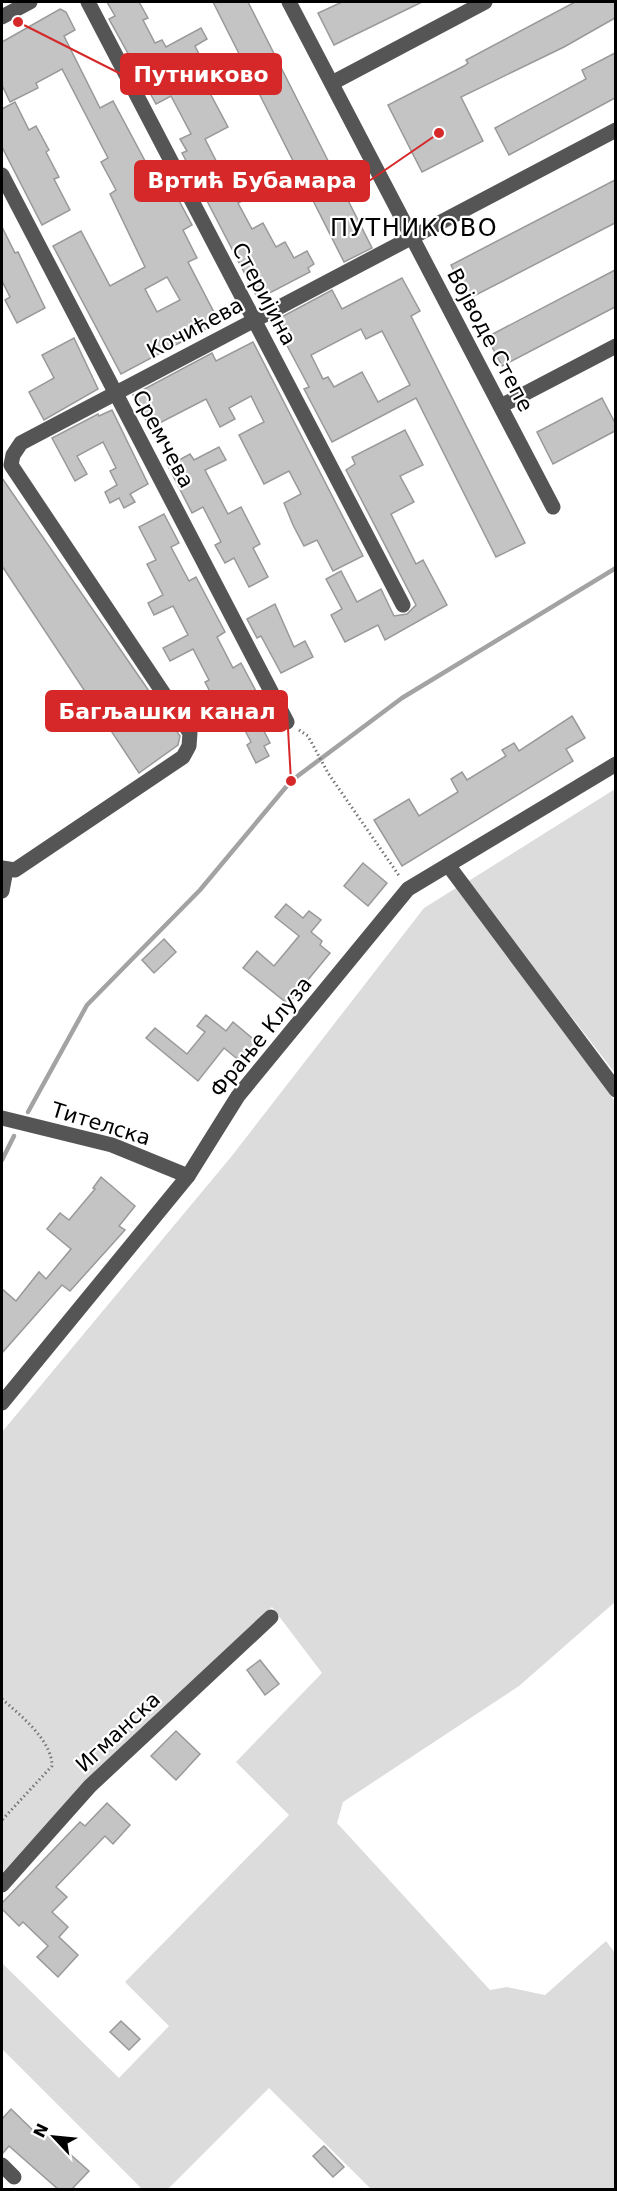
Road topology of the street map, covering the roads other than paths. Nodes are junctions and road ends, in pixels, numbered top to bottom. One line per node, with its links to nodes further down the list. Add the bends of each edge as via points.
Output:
1 (30, 2): 5 (street)
2 (88, 2): 10 (street, Стеријина)
3 (289, 2): 6 (street, Војводе Степе)
4 (485, 2): 6 (street)
5 (2, 17)
6 (332, 82): 9 (street, Војводе Степе)
7 (615, 130): 9 (street, Кочићева)
8 (2, 175): 12 (street, Сремчева)
9 (412, 237): 10 (street, Кочићева); 13 (street, Војводе Степе)
10 (254, 320): 12 (street, Кочићева); 15 (street, Стеријина)
11 (615, 346): 13 (street)
12 (116, 393): 16 (street, Сремчева); 19 (street, Кочићева, via 21,443 11,465 190,733 190,740 183,757 15,870)
13 (501, 406): 14 (street, Војводе Степе)
14 (553, 507)
15 (403, 605)
16 (287, 722)
17 (615, 764): 18 (street, Фрање Клуза)
18 (448, 865): 21 (street); 23 (street, Фрање Клуза, via 408,889 238,1096)
19 (4, 869): 20 (street)
20 (2, 891)
21 (615, 1090)
22 (2, 1118): 23 (street, Тителска, via 112,1145)
23 (188, 1176): 24 (street, Фрање Клуза)
24 (2, 1403)
25 (271, 1617): 26 (street, Игманска, via 90,1786)
26 (2, 1885)
27 (2, 2165): 28 (street)
28 (14, 2177)

